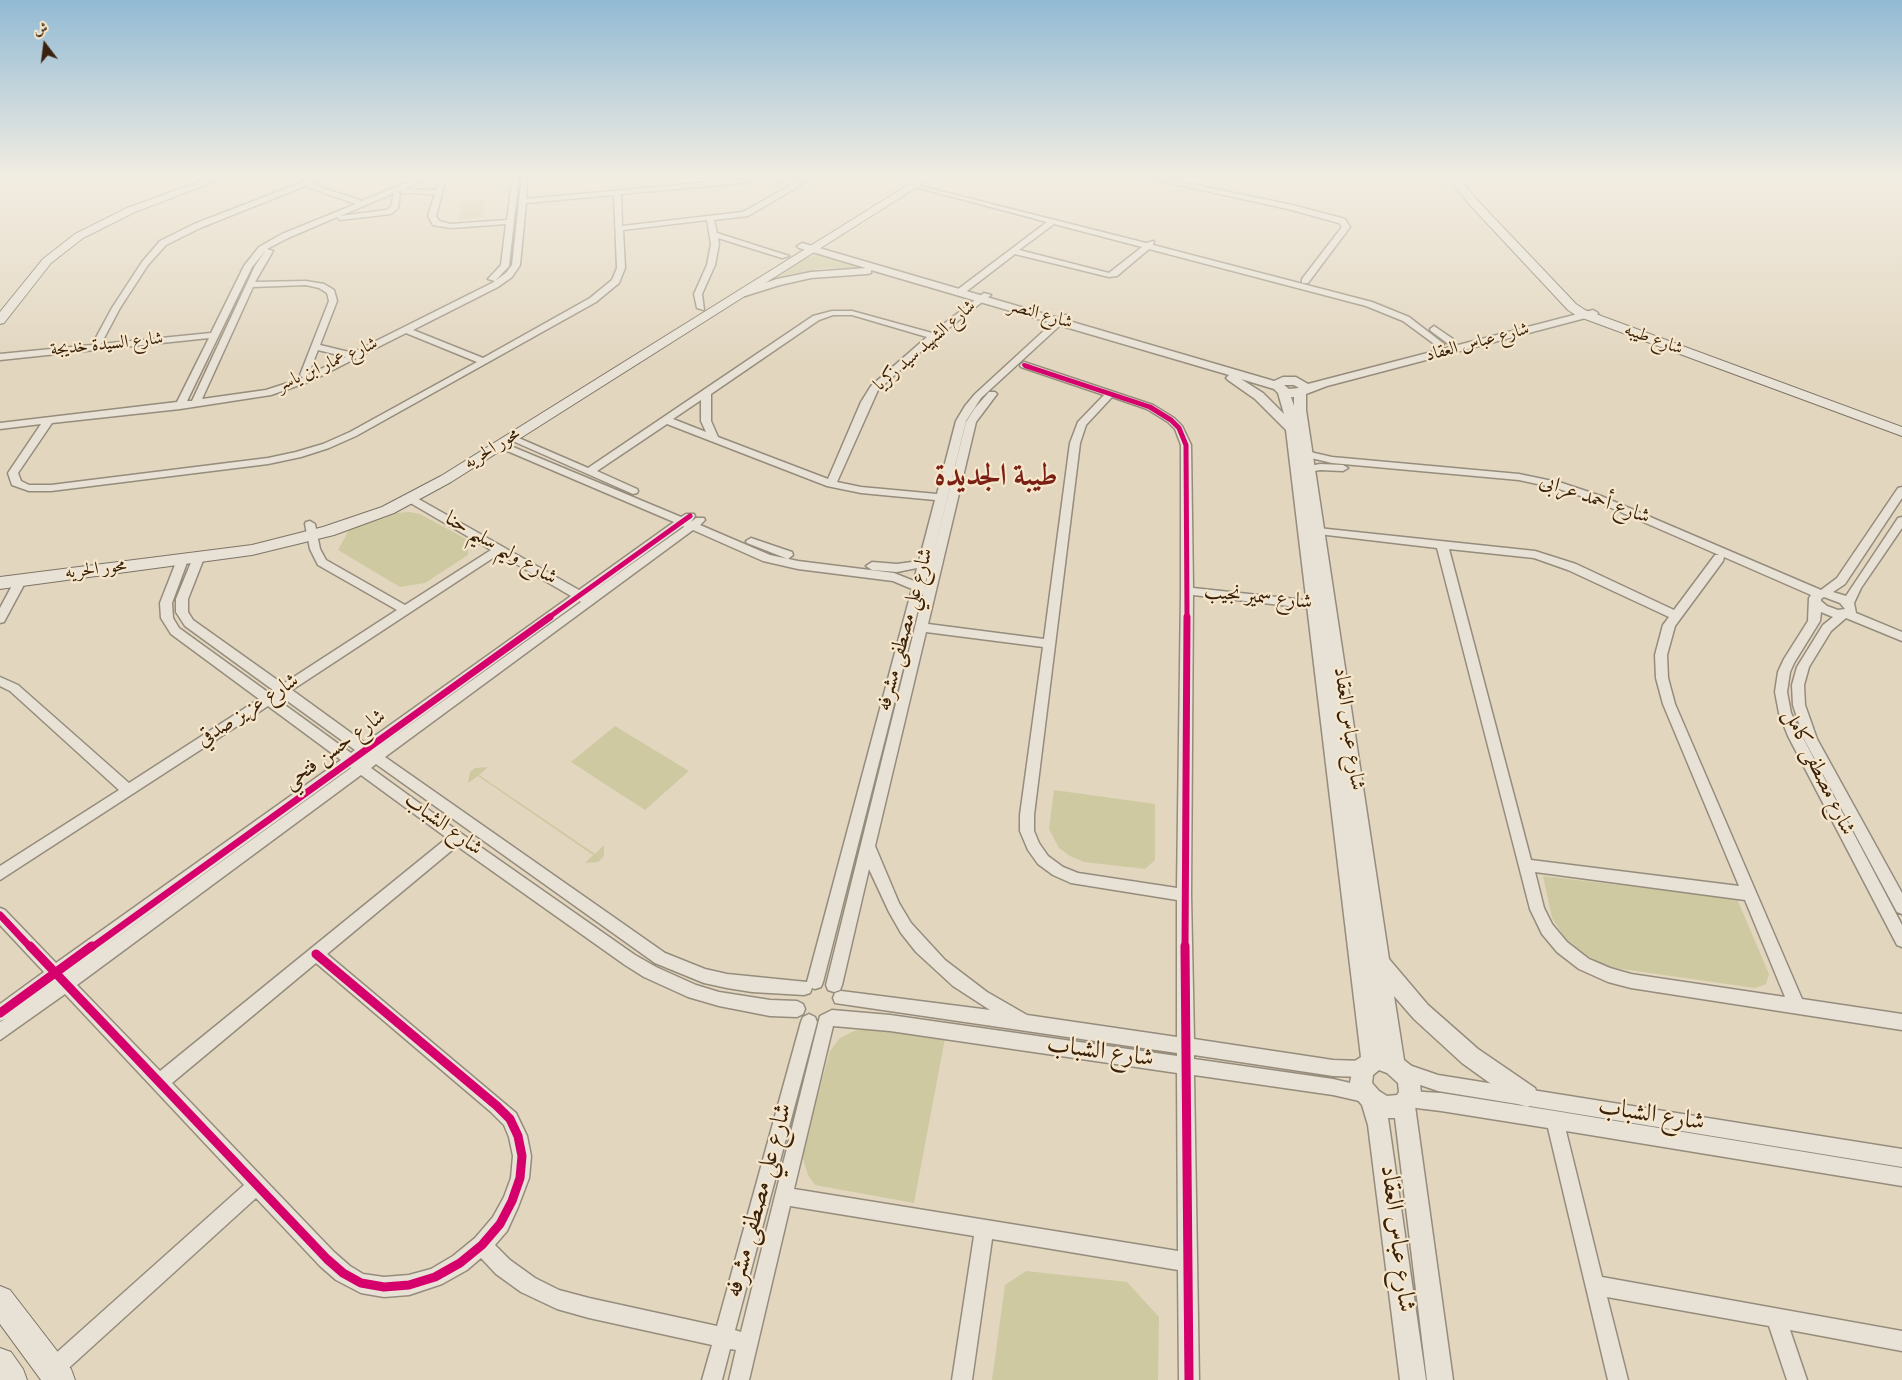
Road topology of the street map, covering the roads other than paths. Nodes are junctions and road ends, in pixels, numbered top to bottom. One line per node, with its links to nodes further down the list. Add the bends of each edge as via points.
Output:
1 (64, 239): 27 (main road, via 37,261)
2 (75, 239): 30 (main road, via 47,261)
3 (171, 239): 36 (street, via 145,264)
4 (279, 239): 33 (street, via 262,249 248,266)
5 (288, 239): 23 (street, via 262,259)
6 (508, 239): 38 (street, شارع عمار ابن ياسر, via 505,266 496,277)
7 (519, 239): 32 (street, شارع عمار ابن ياسر, via 513,272 495,285)
8 (620, 239): 40 (street, via 620,274 610,287 588,303)
9 (715, 239): 28 (street, via 714,255 698,294)
10 (730, 239): 20 (street)
11 (821, 239): 18 (main road, محور الحريه)
12 (1028, 239): 19 (street)
13 (1124, 239): 17 (street)
14 (1336, 239): 22 (street)
15 (1511, 239): 29 (main road, شارع طيبه)
16 (1517, 239): 29 (main road, شارع طيبه)
17 (1148, 245): 19 (street, via 1109,276); 22 (street); 35 (street, via 1368,304 1406,319)
18 (810, 246): 20 (main road, محور الحريه); 21 (street, شارع النصر); 25 (main road, محور الحريه)
19 (1013, 251): 24 (street)
20 (785, 256): 28 (main road, محور الحريه)
21 (888, 268): 24 (street, شارع النصر); 25 (street, via 811,275)
22 (1304, 281): 35 (street, via 1385,303 1419,319)
23 (251, 285): 37 (street, via 306,283 331,292 333,301); 47 (street)
24 (962, 290): 26 (street, شارع النصر)
25 (745, 293): 57 (main road, محور الحريه)
26 (984, 297): 31 (street, شارع النصر); 34 (street, شارع الشهيد سيد زكريا)
27 (0, 307)
28 (701, 308): 66 (main road, محور الحريه, via 422,479)
29 (1585, 312): 35 (street, شارع عباس العقاد); 44 (street, شارع عباس العقاد); 52 (main road, شارع طيبه); 55 (main road, شارع طيبه)
30 (0, 320)
31 (1066, 321): 41 (street, شارع النصر); 42 (street, شارع علي مصطفى مشرفه); 44 (street, شارع النصر); 62 (street, شارع علي مصطفى مشرفه, via 968,408 959,428)
32 (406, 330): 40 (street); 47 (street, شارع عمار ابن ياسر, via 294,385 258,395)
33 (215, 335): 36 (street, شارع السيدة خديجة); 48 (street)
34 (933, 336): 45 (street, via 852,313 823,315); 60 (street, شارع الشهيد سيد زكريا, via 874,388)
35 (1446, 343): 44 (street, شارع عباس العقاد)
36 (95, 347): 39 (street, شارع السيدة خديجة)
37 (315, 347): 38 (street); 43 (street)
38 (346, 354): 43 (street, شارع عمار ابن ياسر)
39 (0, 357)
40 (483, 361): 51 (street, via 353,434 298,455 51,488 22,486 16,483 13,473)
41 (1201, 363): 44 (street, شارع النصر); 54 (street, via 1251,390)
42 (1024, 365): 46 (street); 73 (street, شارع علي مصطفى مشرفه, via 987,399 971,422)
43 (304, 375): 47 (street, شارع عمار ابن ياسر, via 268,388)
44 (1291, 387): 54 (street, شارع عباس العقاد); 58 (street, شارع عباس العقاد, via 1300,410)
45 (706, 393): 50 (street); 56 (street, via 706,421)
46 (1111, 393): 79 (street, via 1162,413 1183,436 1186,445); 91 (street, via 1086,419 1076,436)
47 (196, 401): 48 (street, شارع عمار ابن ياسر)
48 (181, 403): 49 (street, شارع عمار ابن ياسر); 51 (street, شارع عمار ابن ياسر)
49 (0, 420)
50 (666, 420): 56 (street); 59 (street)
51 (48, 421): 53 (street, شارع عمار ابن ياسر)
52 (1902, 425)
53 (0, 426)
54 (1291, 428): 58 (street, شارع عباس العقاد)
55 (1902, 432)
56 (714, 439): 60 (street)
57 (506, 441): 59 (street); 63 (main road, محور الحريه); 65 (street)
58 (1302, 461): 67 (street, شارع عباس العقاد); 71 (street, شارع أحمد عرابى, via 1351,469 1538,487 1591,503); 81 (street, شارع أحمد عرابى, via 1350,462 1519,477 1558,485 1598,498); 83 (street, شارع عباس العقاد)
59 (589, 472): 65 (street)
60 (831, 484): 62 (street)
61 (1902, 490): 81 (street, via 1841,581)
62 (942, 498): 74 (street, شارع علي مصطفى مشرفه)
63 (411, 499): 66 (main road, محور الحريه, via 362,520); 69 (street, شارع وليم سليم حنا)
64 (1902, 520): 84 (street, شارع مصطفى كامل, via 1856,587)
65 (692, 521): 74 (street, via 773,551 802,558 883,567); 78 (street, via 777,561 894,577); 82 (street, شارع حسن فتحي)
66 (311, 530): 70 (main road, محور الحريه, via 252,550); 75 (main road, محور الحريه); 85 (street, via 322,562)
67 (1318, 531): 68 (street); 83 (street, شارع عباس العقاد)
68 (1442, 544): 86 (street, via 1522,552 1547,558); 100 (street)
69 (498, 550): 82 (street, شارع وليم سليم حنا); 85 (street, شارع عزيز صدقي)
70 (198, 558): 72 (main road, محور الحريه); 93 (street, شارع الشباب, via 182,599 185,618)
71 (1719, 558): 81 (street, شارع أحمد عرابى); 86 (street)
72 (182, 560): 76 (main road, محور الحريه); 94 (street, شارع الشباب, via 166,603 170,625)
73 (936, 560): 74 (street); 80 (street, شارع علي مصطفى مشرفه)
74 (923, 565): 78 (street, شارع علي مصطفى مشرفه)
75 (0, 571)
76 (20, 581): 77 (main road, محور الحريه); 87 (street)
77 (0, 583)
78 (917, 587): 80 (street); 110 (street, شارع علي مصطفى مشرفه)
79 (1187, 591): 83 (street, شارع سمير نجيب); 103 (street)
80 (928, 595): 88 (street, شارع علي مصطفى مشرفه)
81 (1819, 598): 84 (street, via 1840,597); 84 (street, via 1827,611); 106 (street, شارع مصطفى كامل, via 1814,621 1784,672 1781,692 1785,713)
82 (584, 599): 95 (street, شارع حسن فتحي)
83 (1321, 606): 108 (street, شارع عباس العقاد); 119 (street, شارع عباس العقاد)
84 (1847, 609): 89 (street); 90 (street); 104 (street, شارع مصطفى كامل, via 1828,628 1802,667 1798,685 1799,705 1811,739)
85 (405, 610): 93 (street, شارع عزيز صدقي)
86 (1675, 615): 102 (street, via 1665,635 1661,655 1665,691)
87 (0, 619)
88 (921, 627): 91 (street); 99 (street, شارع علي مصطفى مشرفه)
89 (1902, 629)
90 (1902, 637)
91 (1050, 644): 103 (street, via 1027,815 1027,831 1033,846 1043,860 1076,879)
92 (0, 681): 97 (street, via 14,688)
93 (284, 689): 94 (street, شارع عزيز صدقي); 95 (street, شارع الشباب)
94 (268, 699): 96 (street, شارع الشباب); 97 (street, شارع عزيز صدقي)
95 (371, 753): 96 (street, شارع حسن فتحي); 110 (street, شارع الشباب, via 660,958 704,976 727,981 752,985)
96 (356, 764): 98 (street, شارع الشباب); 109 (street, شارع حسن فتحي)
97 (128, 790): 101 (street, شارع عزيز صدقي)
98 (457, 838): 107 (street); 114 (street, شارع الشباب, via 650,972 719,999)
99 (868, 846): 111 (street, شارع علي مصطفى مشرفه); 116 (street, via 894,907 921,946 939,965 982,997)
100 (1526, 866): 102 (street); 112 (street, via 1537,909 1547,929 1562,947 1584,964 1608,975 1631,980)
101 (0, 874)
102 (1748, 894): 112 (street)
103 (1184, 896): 118 (street)
104 (1902, 908)
105 (0, 914): 109 (street)
106 (1902, 940)
107 (316, 954): 122 (street); 132 (street, via 510,1119 522,1156 520,1178 504,1216)
108 (1382, 966): 121 (street, شارع عباس العقاد); 123 (street, via 1421,1012 1445,1034)
109 (61, 978): 113 (street, شارع حسن فتحي); 117 (street, شارع حسن فتحي); 122 (street)
110 (809, 985): 111 (street, via 825,982); 114 (street, via 797,998)
111 (838, 992): 114 (street, via 840,1009); 116 (street, شارع الشباب)
112 (1797, 1006): 115 (street)
113 (0, 1013)
114 (816, 1018): 120 (street, شارع الشباب, via 890,1023); 130 (street, شارع علي مصطفى مشرفه); 137 (street, شارع علي مصطفى مشرفه)
115 (1902, 1022)
116 (1031, 1023): 118 (street, شارع الشباب)
117 (0, 1032)
118 (1186, 1046): 119 (street, شارع الشباب, via 1333,1068); 120 (street)
119 (1368, 1065): 121 (street, via 1380,1060); 124 (street, via 1361,1082)
120 (1186, 1067): 124 (street, شارع الشباب, via 1339,1088); 133 (street)
121 (1398, 1068): 123 (street, شارع الشباب, via 1438,1082); 125 (street, via 1409,1082 1410,1094)
122 (159, 1083): 129 (street)
123 (1527, 1096): 127 (street, شارع الشباب)
124 (1369, 1097): 125 (street, via 1392,1108); 147 (street, شارع عباس العقاد, via 1379,1125)
125 (1406, 1102): 126 (street, شارع الشباب, via 1441,1102); 148 (street, شارع عباس العقاد)
126 (1555, 1120): 128 (street, شارع الشباب); 134 (street)
127 (1902, 1158)
128 (1902, 1177)
129 (257, 1185): 132 (street, via 327,1259 361,1284 384,1287 418,1283 460,1263); 141 (street)
130 (784, 1196): 131 (street); 139 (street, شارع علي مصطفى مشرفه)
131 (984, 1229): 133 (street); 145 (street)
132 (482, 1245): 137 (street, via 503,1267 528,1285 557,1299)
133 (1188, 1262): 146 (street)
134 (1596, 1285): 136 (street); 149 (street)
135 (0, 1300): 141 (main road)
136 (1776, 1318): 138 (street); 150 (street)
137 (724, 1338): 139 (street); 143 (street, شارع علي مصطفى مشرفه)
138 (1902, 1341)
139 (748, 1343): 144 (street, شارع علي مصطفى مشرفه)
140 (0, 1363): 142 (main road)
141 (57, 1374)
142 (12, 1380)
143 (712, 1380)
144 (739, 1380)
145 (962, 1380)
146 (1189, 1380)
147 (1413, 1380)
148 (1440, 1380)
149 (1618, 1380)
150 (1796, 1380)

